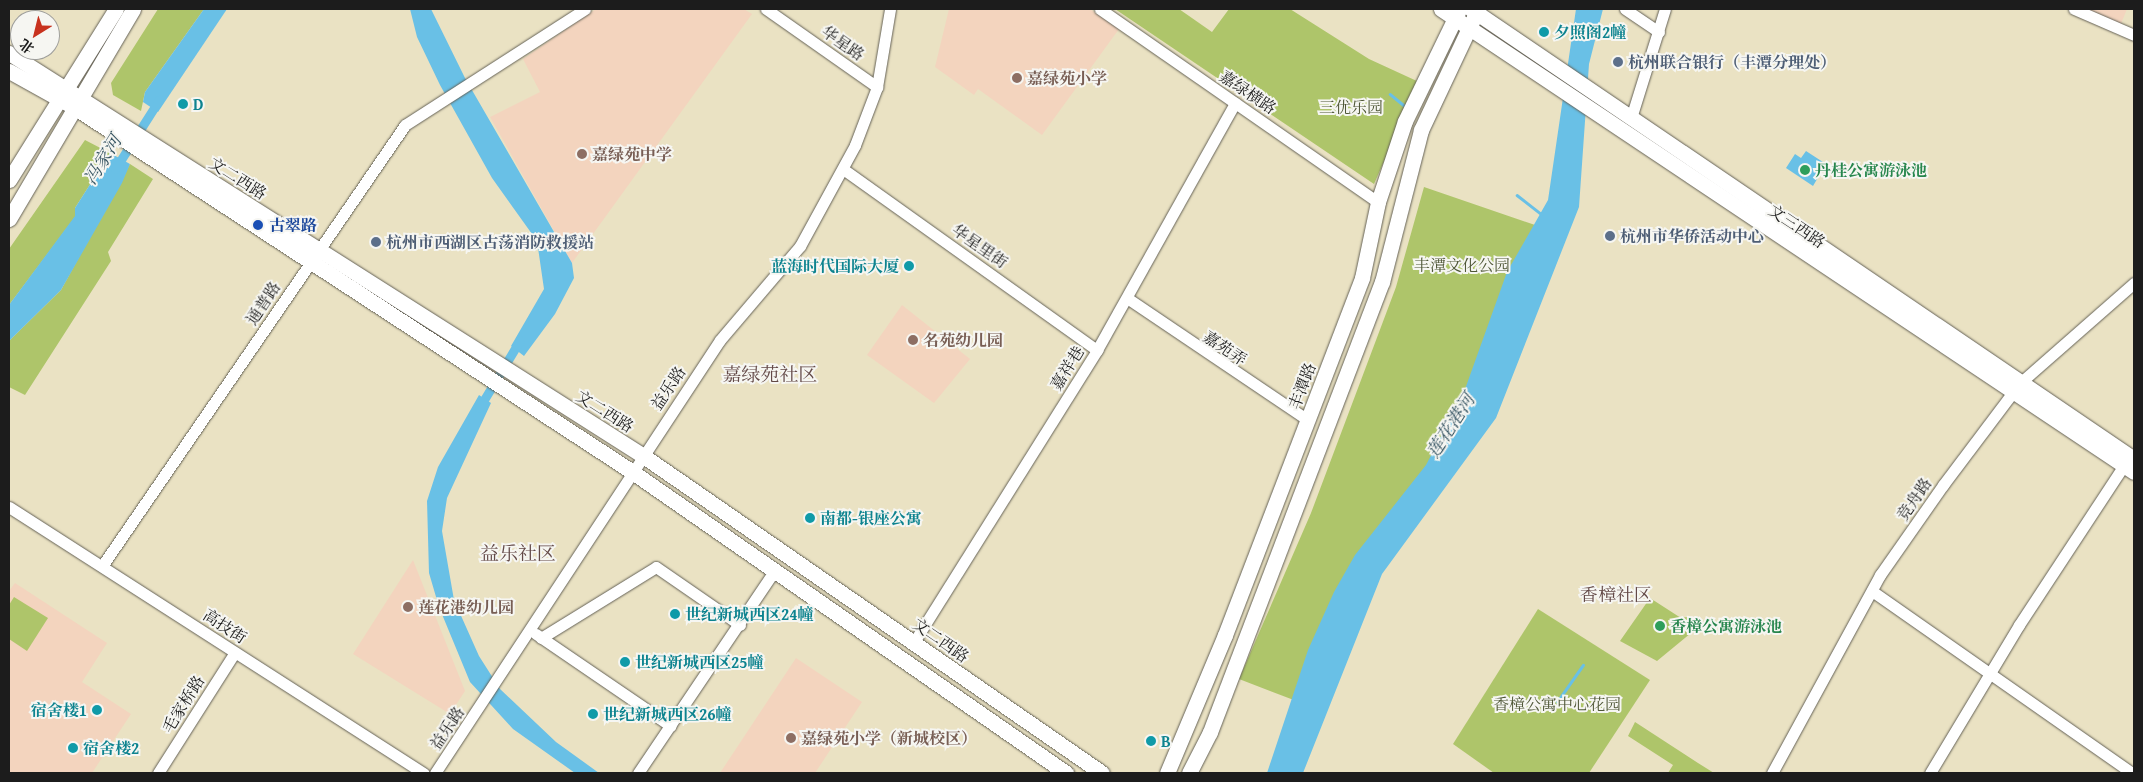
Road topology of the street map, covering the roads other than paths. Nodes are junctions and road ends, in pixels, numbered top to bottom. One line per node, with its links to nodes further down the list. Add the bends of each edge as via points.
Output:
1 (116, 9): 20 (main road)
2 (133, 9): 20 (main road)
3 (585, 9): 28 (street, 通普路, via 474,84 405,125)
4 (766, 9): 19 (street, 华星路)
5 (890, 9): 19 (street, 益乐路)
6 (1100, 9): 21 (street, 嘉绿横路)
7 (1441, 9): 12 (main road, 文三西路)
8 (1624, 9): 14 (street)
9 (1665, 9): 14 (street)
10 (2074, 9): 15 (street)
11 (1475, 10): 13 (main road); 18 (main road, 文三西路)
12 (1457, 14): 13 (main road, 文三西路); 26 (main road, 丰潭路, via 1405,121)
13 (1471, 30): 18 (main road, 文三西路); 56 (main road, via 1421,130 1382,282 1210,732)
14 (1659, 32): 23 (street)
15 (2129, 33)
16 (9, 53): 20 (main road)
17 (9, 70): 20 (main road)
18 (1557, 78): 22 (main road, 文三西路)
19 (877, 87): 24 (street, 益乐路)
20 (70, 98): 25 (main road); 27 (main road, via 64,132); 28 (main road, 文二西路)
21 (1236, 103): 26 (street, 嘉绿横路); 30 (street, 嘉祥巷)
22 (1598, 105): 23 (main road, 文三西路); 32 (main road, 文三西路)
23 (1631, 118): 32 (main road, 文三西路)
24 (843, 169): 31 (street, 华星里街); 34 (street, 益乐路, via 800,246 720,340)
25 (9, 180)
26 (1378, 202): 33 (main road, 丰潭路, via 1362,278)
27 (9, 219)
28 (315, 256): 34 (main road, 文二西路, via 478,351); 36 (main road, 文二西路, via 468,364); 38 (street, 通普路)
29 (2134, 284): 32 (street, 竞舟路)
30 (1127, 298): 31 (street, 嘉祥巷); 33 (street, 嘉苑弄)
31 (1097, 350): 44 (street, 嘉祥巷)
32 (2016, 388): 35 (main road, 文三西路); 40 (street, 竞舟路)
33 (1308, 420): 55 (main road, 丰潭路)
34 (642, 455): 36 (street, 益乐路); 44 (main road, 文二西路)
35 (2131, 466): 46 (street)
36 (631, 471): 39 (main road, 文二西路); 42 (street, 益乐路)
37 (9, 507): 38 (street, 高技街)
38 (102, 566): 45 (street, 高技街)
39 (775, 570): 41 (street); 53 (main road, 文二西路)
40 (1872, 591): 46 (street); 57 (street, 竞舟路)
41 (740, 625): 43 (street, via 656,567); 47 (street)
42 (529, 630): 43 (street); 51 (street, 益乐路)
43 (541, 638): 47 (street)
44 (914, 642): 54 (main road, 文二西路)
45 (235, 652): 49 (street, 毛家桥路); 50 (street, 高技街)
46 (1989, 675): 58 (street); 59 (street)
47 (671, 726): 52 (street)
48 (2134, 768): 59 (street)
49 (158, 773)
50 (424, 773)
51 (435, 773)
52 (638, 773)
53 (1066, 773)
54 (1102, 773)
55 (1167, 773)
56 (1189, 773)
57 (1772, 773)
58 (1930, 773)
59 (2132, 773)

